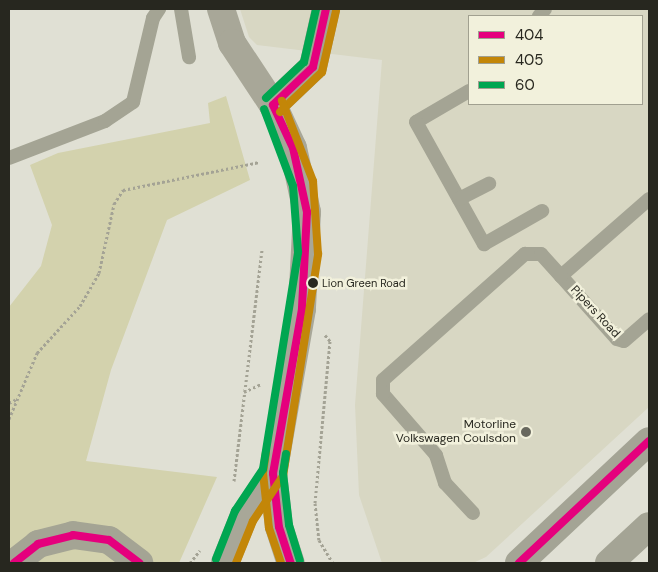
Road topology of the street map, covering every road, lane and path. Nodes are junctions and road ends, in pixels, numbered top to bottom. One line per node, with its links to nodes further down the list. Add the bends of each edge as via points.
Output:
1 (159, 9): 8 (lane, via 133,102 105,121)
2 (181, 9): 5 (lane)
3 (221, 9): 7 (main road, via 232,42)
4 (326, 9): 7 (street, via 313,67)
5 (189, 56)
6 (468, 93): 11 (lane, via 416,122)
7 (273, 105): 22 (main road, via 303,184 308,244 292,370)
8 (9, 158)
9 (259, 162): 18 (path, via 123,190 110,218 99,273 80,306 37,353)
10 (489, 184): 11 (lane)
11 (459, 199): 13 (lane, via 484,244)
12 (649, 199): 15 (lane, Pipers Road)
13 (542, 211)
14 (262, 248): 23 (path, via 244,393 239,466)
15 (562, 276): 16 (lane, Pipers Road, via 617,339 624,341); 24 (lane, via 541,254 525,254 383,380 383,394 436,455 445,483)
16 (649, 319)
17 (330, 341): 32 (path, via 316,504 319,540)
18 (18, 399): 19 (path); 20 (path)
19 (9, 403)
20 (9, 419)
21 (649, 441): 33 (highway)
22 (273, 472): 30 (main road, via 244,516); 31 (main road, via 279,527)
23 (230, 492)
24 (473, 513)
25 (649, 526): 34 (highway)
26 (204, 547): 29 (path)
27 (14, 563): 28 (street, via 38,544 73,535 109,540)
28 (139, 563)
29 (190, 563)
30 (225, 563)
31 (291, 563)
32 (333, 563)
33 (519, 563)
34 (609, 563)

